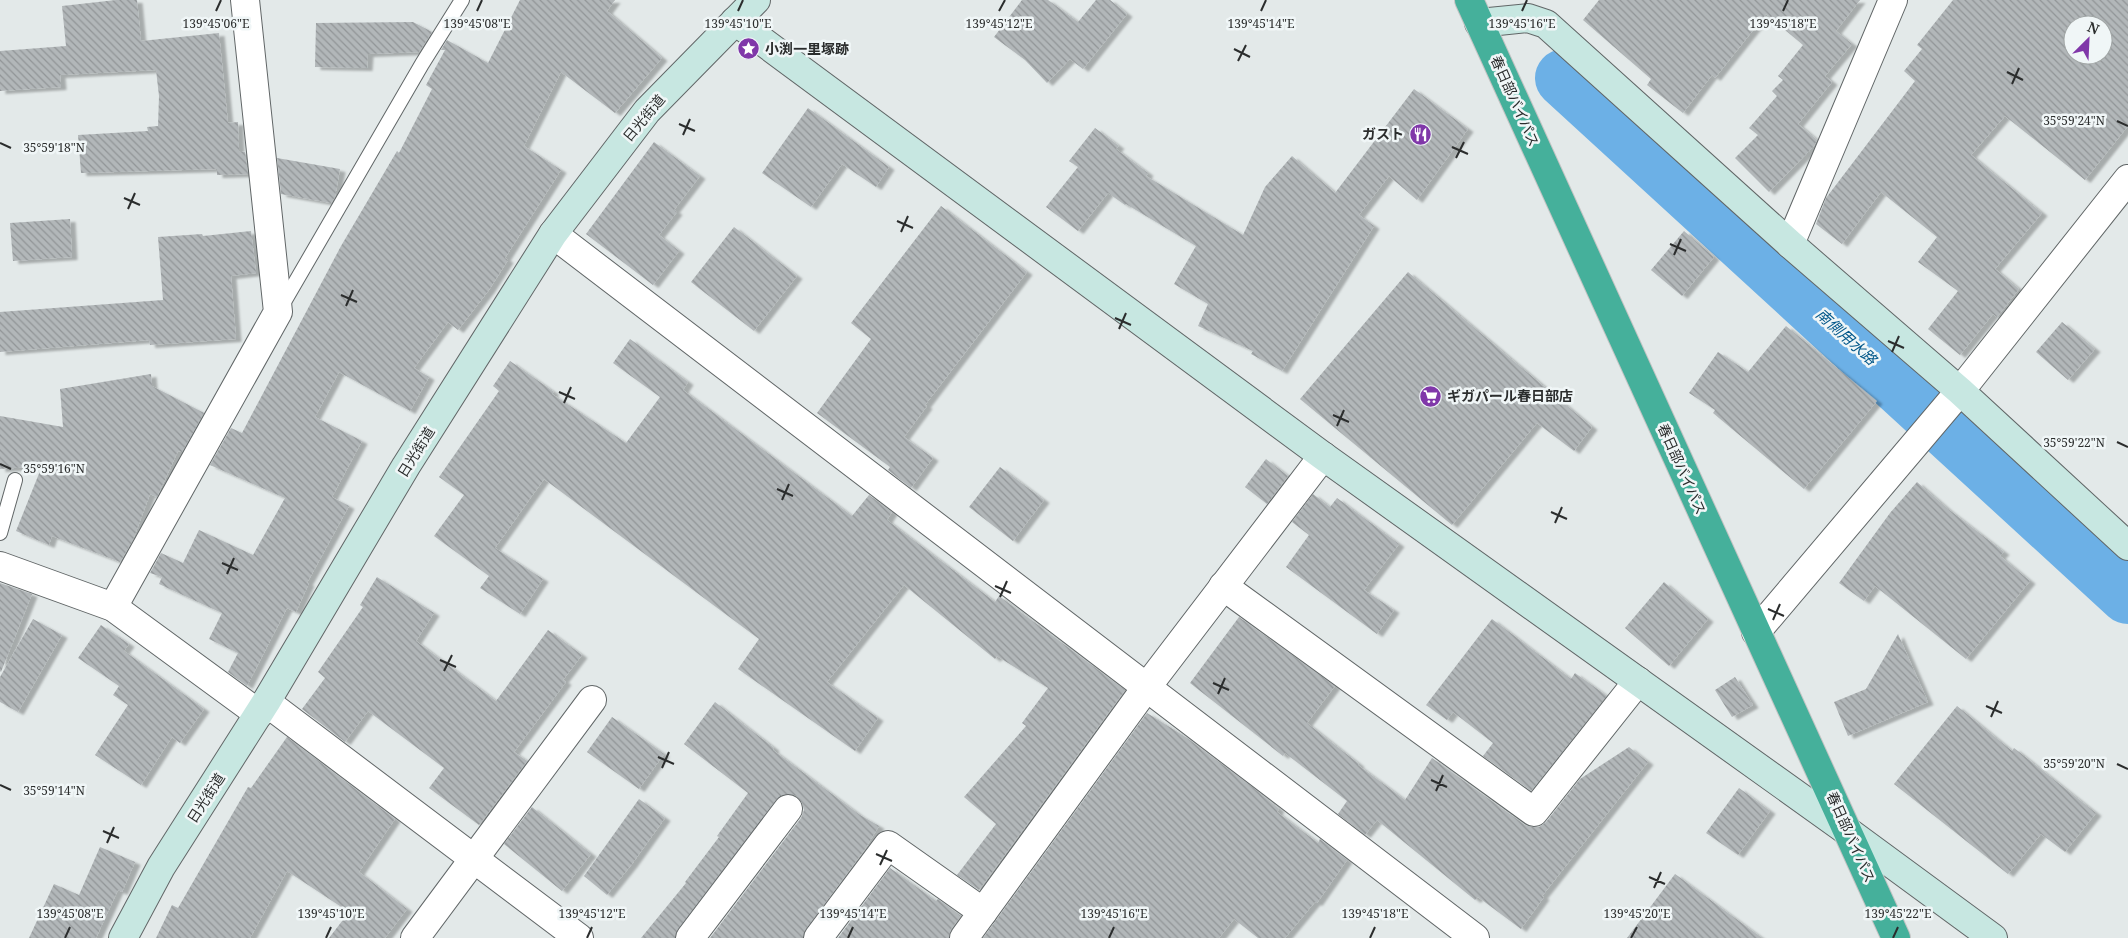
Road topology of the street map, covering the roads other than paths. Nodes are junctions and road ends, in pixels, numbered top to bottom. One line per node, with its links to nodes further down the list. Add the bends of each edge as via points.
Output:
1 (245, 0): 10 (street)
2 (462, 0): 10 (lane)
3 (756, 0): 6 (street, 日光街道)
4 (1893, 0): 9 (street)
5 (1474, 12): 9 (street, via 1528,18 1546,24); 19 (highway, 春日部バイパス)
6 (735, 21): 8 (street, 日光街道, via 647,111); 12 (street)
7 (2128, 179): 11 (street)
8 (553, 234): 21 (street); 23 (street, 日光街道, via 406,466)
9 (1790, 244): 11 (street)
10 (278, 312): 18 (street)
11 (1953, 399): 15 (street); 19 (street)
12 (1324, 456): 17 (street); 20 (street)
13 (15, 480): 14 (lane)
14 (0, 533)
15 (2128, 546)
16 (0, 566): 18 (street)
17 (1223, 586): 20 (street, via 1534,812); 21 (street)
18 (113, 607): 23 (street)
19 (1756, 632): 25 (highway, 春日部バイパス)
20 (1638, 681): 25 (street)
21 (1146, 688): 27 (street); 34 (street)
22 (592, 700): 26 (street)
23 (262, 708): 26 (street); 28 (street, 日光街道, via 161,867)
24 (788, 809): 31 (street)
25 (1850, 833): 35 (highway, 春日部バイパス); 36 (street)
26 (475, 859): 29 (street); 30 (street)
27 (983, 912): 32 (street, via 888,845); 33 (street)
28 (124, 938)
29 (415, 938)
30 (579, 938)
31 (690, 938)
32 (818, 938)
33 (964, 938)
34 (1475, 938)
35 (1896, 938)
36 (1993, 938)

